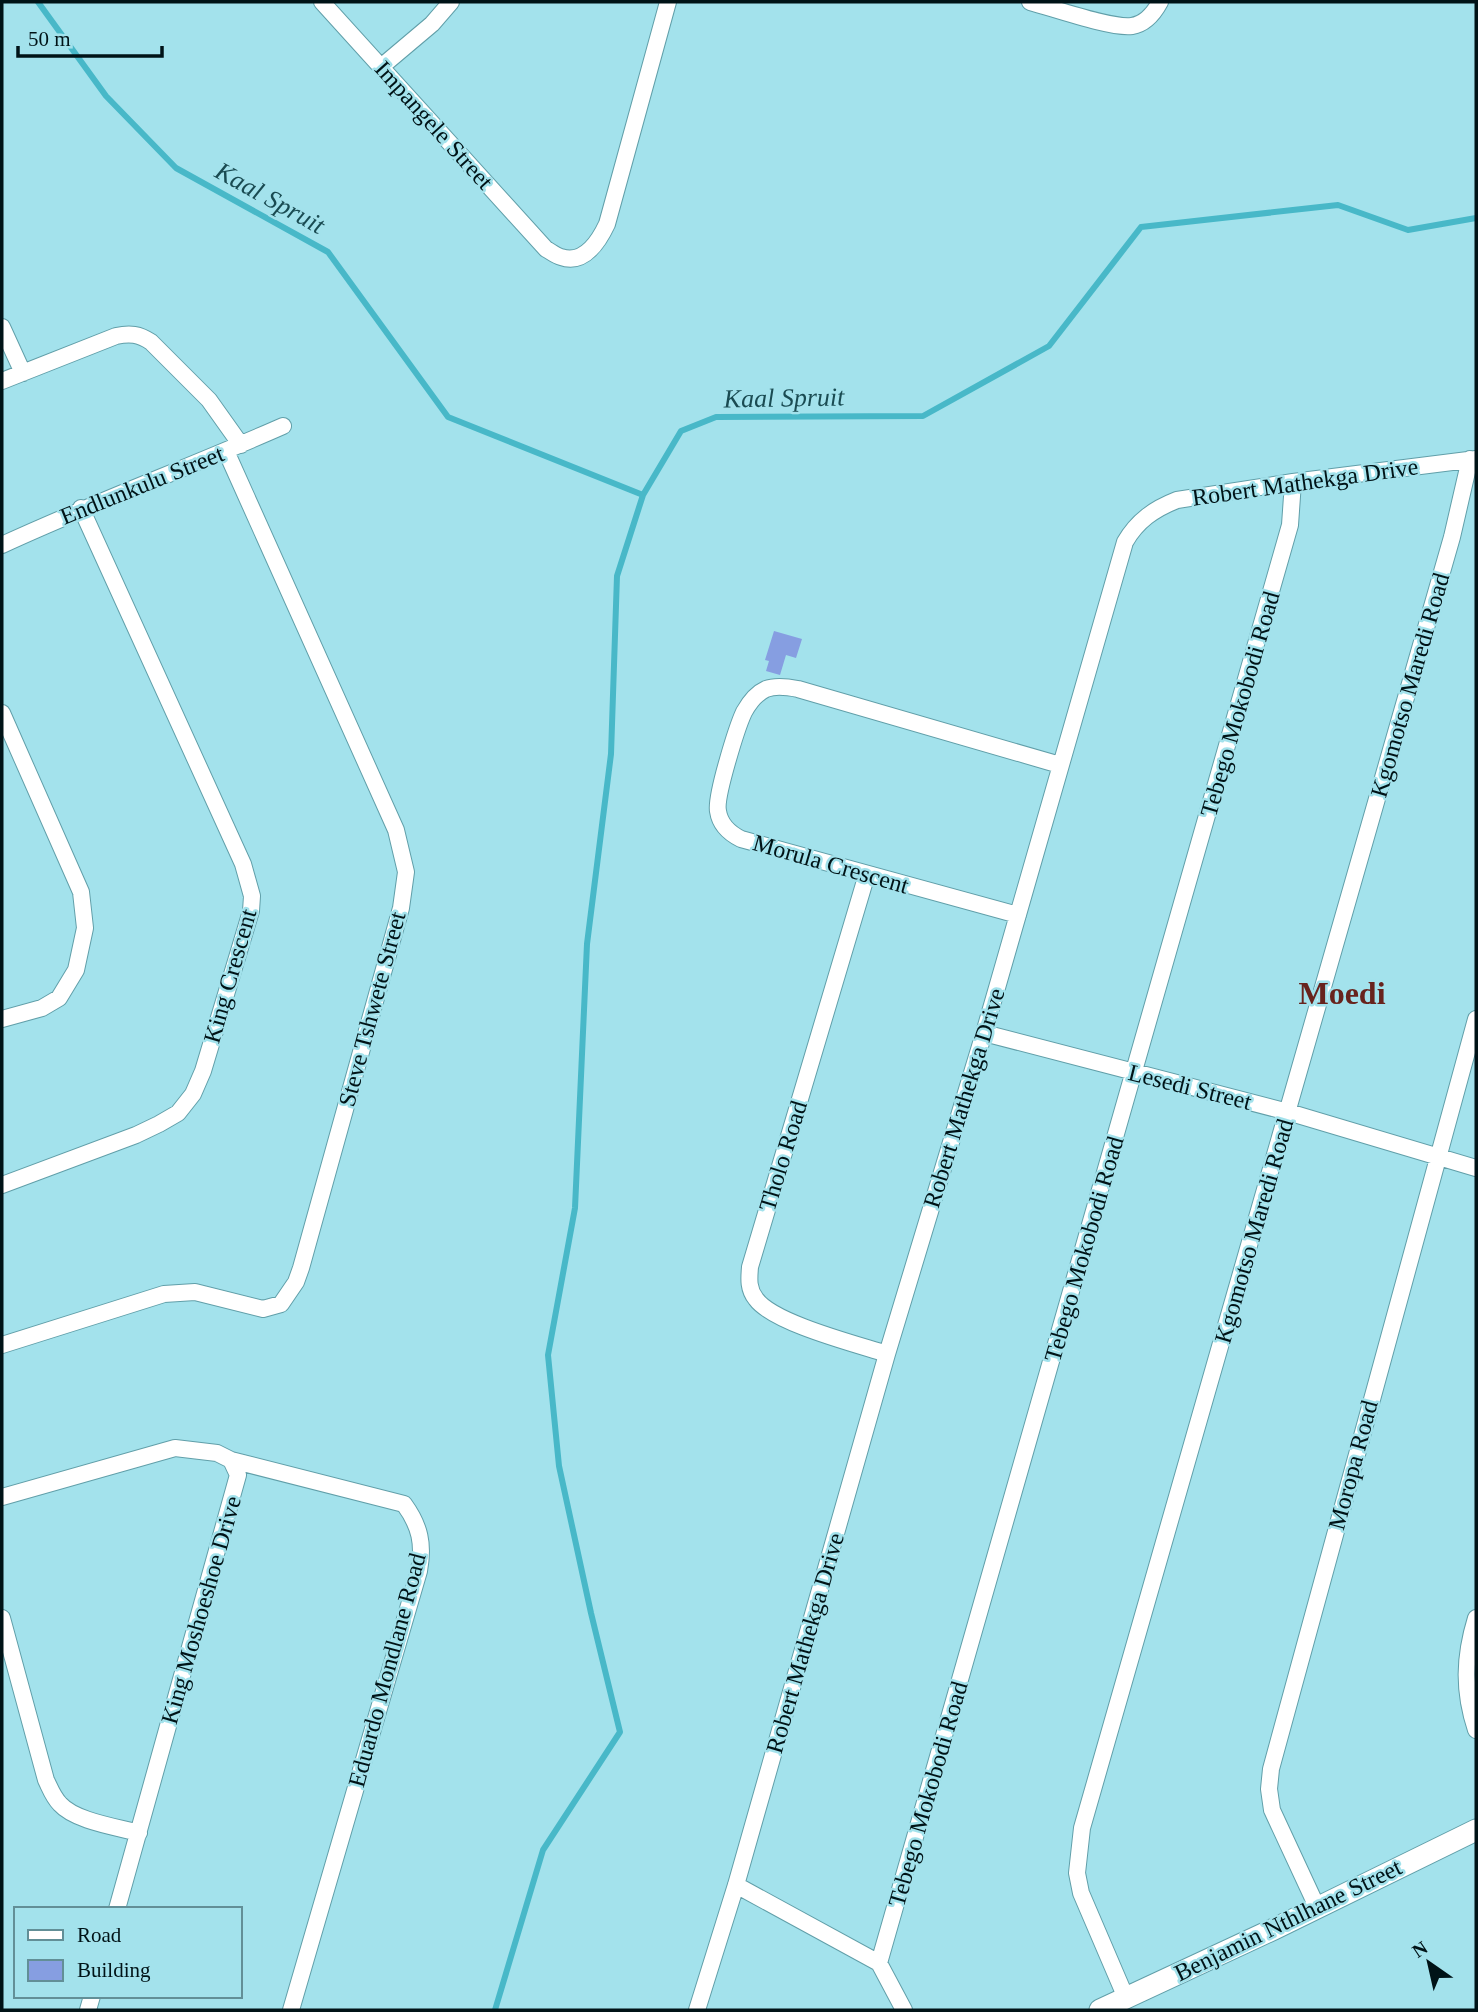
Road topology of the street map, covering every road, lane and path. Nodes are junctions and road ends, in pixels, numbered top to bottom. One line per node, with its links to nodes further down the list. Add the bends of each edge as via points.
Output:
1 (322, 2): 6 (street, Impangele Street)
2 (451, 2): 6 (street)
3 (1030, 2): 4 (street, via 1118,26 1145,22)
4 (1160, 2)
5 (664, 3): 6 (street, Impangele Street, via 607,224 600,240 575,257 562,258 546,249)
6 (382, 67)
7 (2, 327): 8 (street)
8 (23, 373): 9 (street, Steve Tshwete Street); 11 (street, Steve Tshwete Street, via 116,335 141,335 209,400)
9 (2, 381)
10 (284, 426): 11 (street, Endlunkulu Street)
11 (234, 448): 14 (street, Endlunkulu Street); 28 (street, Steve Tshwete Street, via 397,830 406,872 401,908 301,1268 281,1304 263,1309 195,1292 164,1294)
12 (1473, 459): 13 (street, Robert Mathekga Drive); 24 (street, Kgomotso Maredi Road)
13 (1293, 482): 17 (street, Robert Mathekga Drive, via 1177,500 1152,512 1132,530); 23 (street, Tebego Mokobodi Road, via 1290,525)
14 (81, 508): 15 (street, Endlunkulu Street); 27 (street, King Crescent, via 243,864 252,896 251,911 203,1071 178,1113 135,1135)
15 (2, 545)
16 (2, 713): 20 (street, via 81,892 85,928 76,970 58,998 42,1008)
17 (1060, 765): 18 (street, Morula Crescent, via 798,690 766,689 743,715 717,801 720,820 741,839); 19 (street, Robert Mathekga Drive)
18 (867, 874): 19 (street, Morula Crescent); 29 (street, Tholo Road, via 749,1277 751,1292 772,1314)
19 (1018, 915): 22 (street, Robert Mathekga Drive)
20 (2, 1019)
21 (1476, 1019): 25 (street, Moropa Road)
22 (984, 1033): 23 (street, Lesedi Street); 29 (street, Robert Mathekga Drive)
23 (1135, 1073): 24 (street, Lesedi Street); 40 (street, Tebego Mokobodi Road)
24 (1288, 1112): 25 (street, Lesedi Street); 41 (street, Kgomotso Maredi Road, via 1082,1828 1077,1872 1081,1893)
25 (1437, 1156): 26 (street, Lesedi Street); 39 (street, Moropa Road, via 1271,1769 1272,1810)
26 (1476, 1168)
27 (2, 1185)
28 (2, 1345)
29 (887, 1354): 37 (street, Robert Mathekga Drive)
30 (232, 1460): 31 (street, King Moshoeshoe Drive, via 217,1453 175,1448); 36 (street, King Moshoeshoe Drive, via 238,1475); 42 (street, Eduardo Mondlane Road, via 404,1504 422,1537 419,1571)
31 (2, 1497)
32 (2, 1618): 36 (street, via 53,1795 78,1816)
33 (1476, 1618): 34 (street, via 1466,1679)
34 (1476, 1730)
35 (1476, 1830): 39 (street, Benjamin Nthlhane Street)
36 (139, 1833): 38 (street, King Moshoeshoe Drive)
37 (736, 1885): 40 (street); 43 (street, Robert Mathekga Drive)
38 (118, 1907)
39 (1317, 1908): 41 (street, Benjamin Nthlhane Street)
40 (879, 1963): 44 (street)
41 (1126, 1998): 45 (street, Benjamin Nthlhane Street)
42 (291, 2010)
43 (697, 2010)
44 (904, 2010)
45 (1100, 2010)

